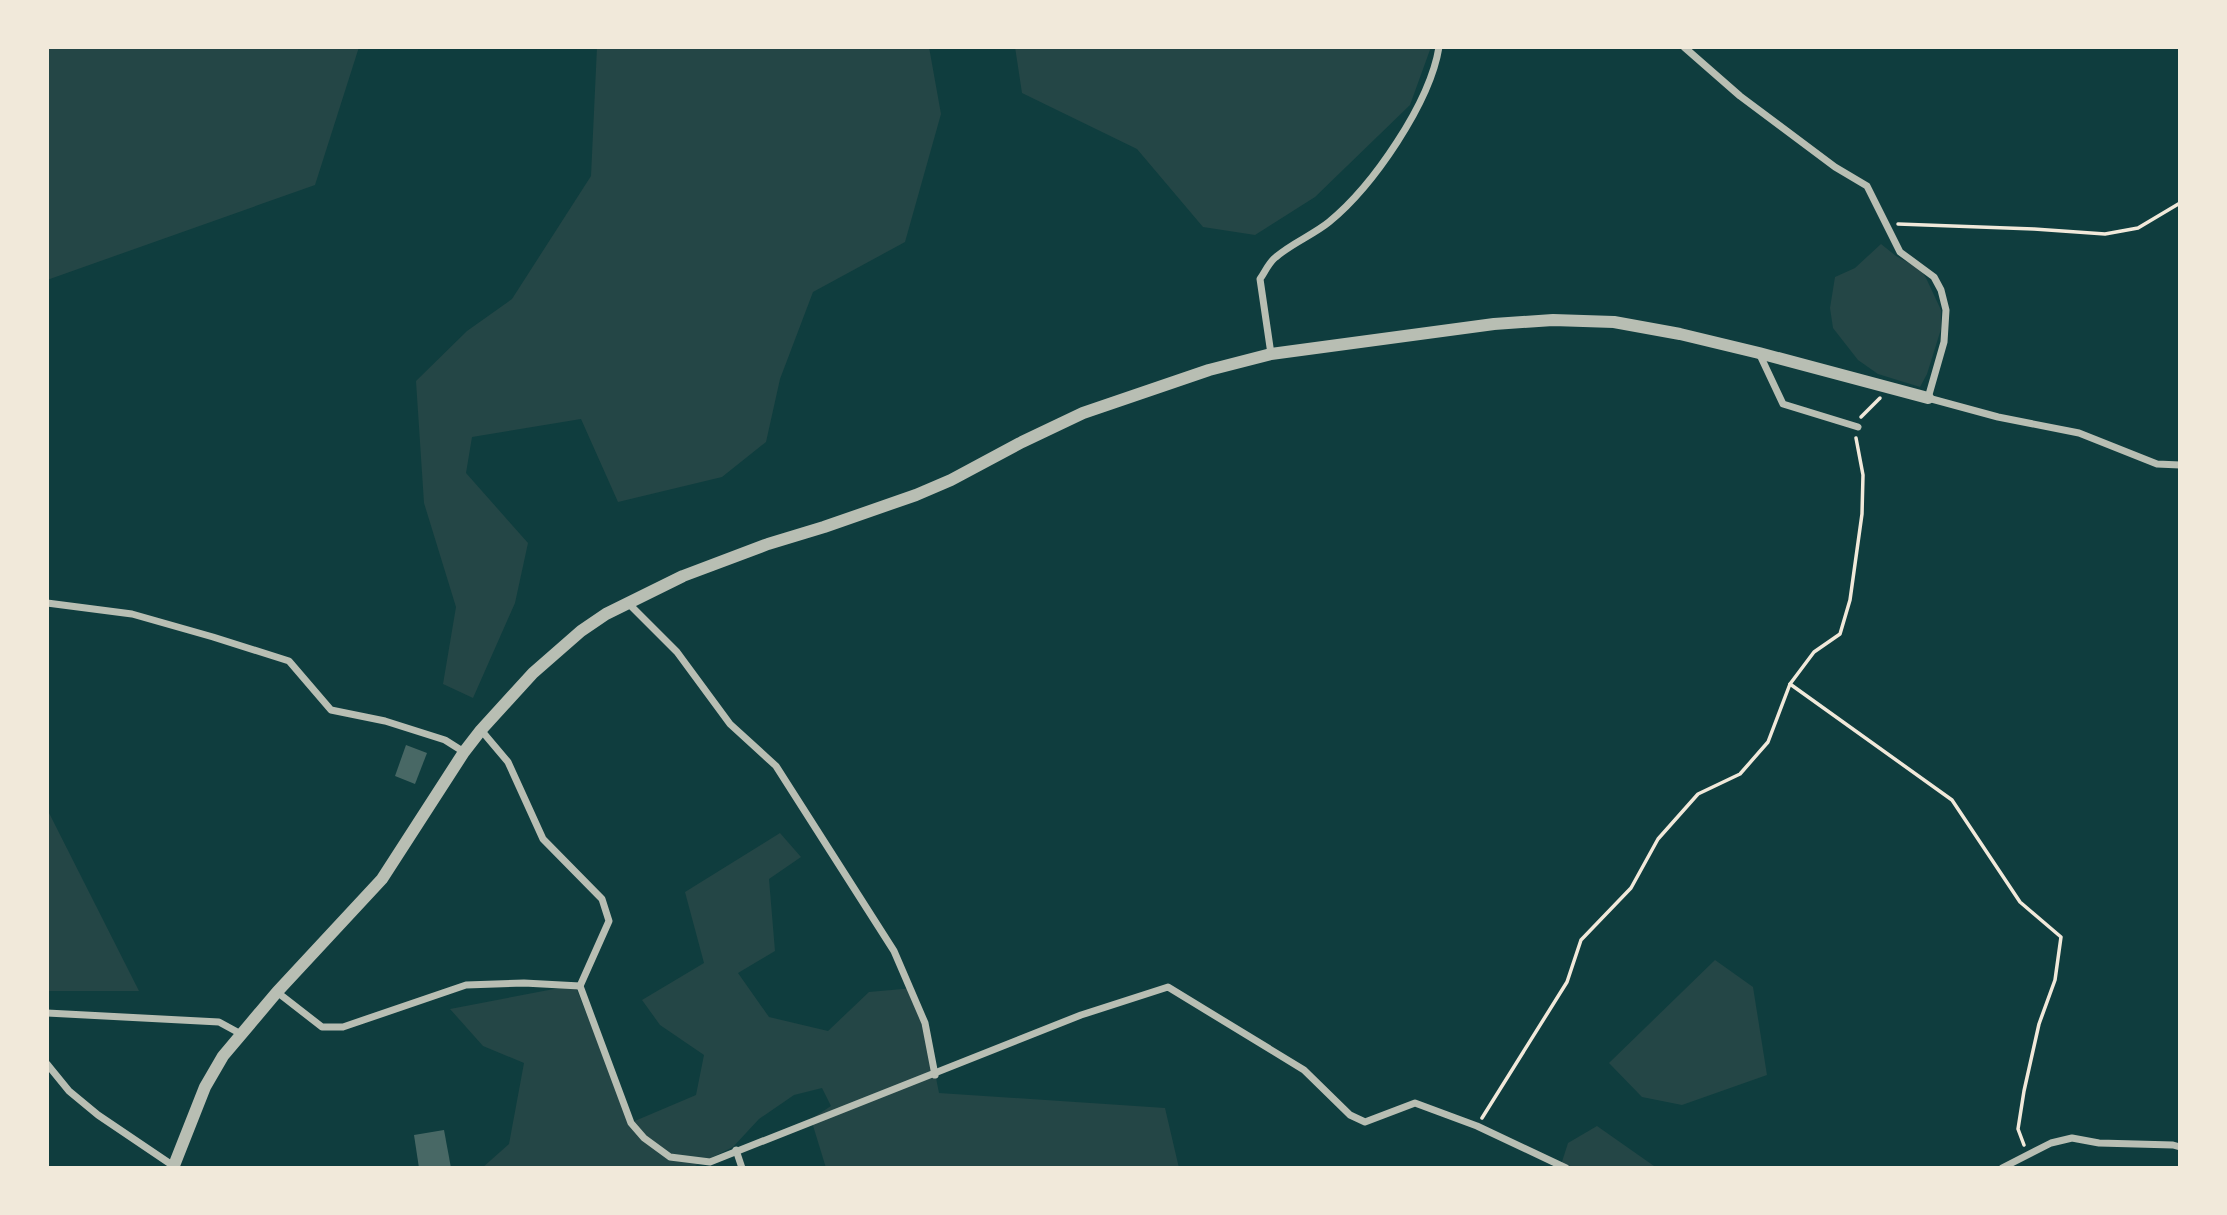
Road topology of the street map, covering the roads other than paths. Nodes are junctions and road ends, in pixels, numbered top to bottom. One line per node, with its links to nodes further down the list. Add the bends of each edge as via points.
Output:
1 (1439, 47): 4 (street, via 1421,98 1362,191 1329,222 1273,258 1261,279)
2 (1684, 47): 5 (street, via 1740,96 1867,186 1900,253 1934,277 1946,310 1944,342)
3 (1759, 352): 4 (street, via 1614,322 1553,320); 5 (street); 6 (street, via 1783,404)
4 (1272, 354): 9 (street, via 1209,370 1083,413 916,495 724,559)
5 (1928, 398): 7 (street, via 2079,433 2157,464)
6 (1858, 427)
7 (2180, 465)
8 (47, 603): 11 (street, via 132,614 289,661 331,710 445,740)
9 (628, 603): 10 (street, via 565,644); 17 (street, via 677,652 730,724 776,766 894,951 925,1023)
10 (481, 730): 11 (street); 12 (street, via 508,762 543,839 602,899 609,921)
11 (464, 752): 13 (street, via 382,879)
12 (580, 986): 13 (street, via 466,985 343,1027 322,1027); 19 (street, via 631,1123 644,1138 670,1157 710,1162)
13 (277, 992): 15 (street)
14 (47, 1013): 15 (street, via 219,1022)
15 (241, 1034): 20 (street, via 205,1087)
16 (47, 1064): 20 (street, via 69,1091 98,1115)
17 (935, 1074): 19 (street); 22 (street, via 1081,1015 1168,987 1304,1070 1350,1115 1365,1122 1415,1103)
18 (2180, 1147): 23 (street, via 2072,1138 2051,1143)
19 (736, 1150): 21 (street)
20 (174, 1167)
21 (742, 1168)
22 (1566, 1168)
23 (2002, 1168)

